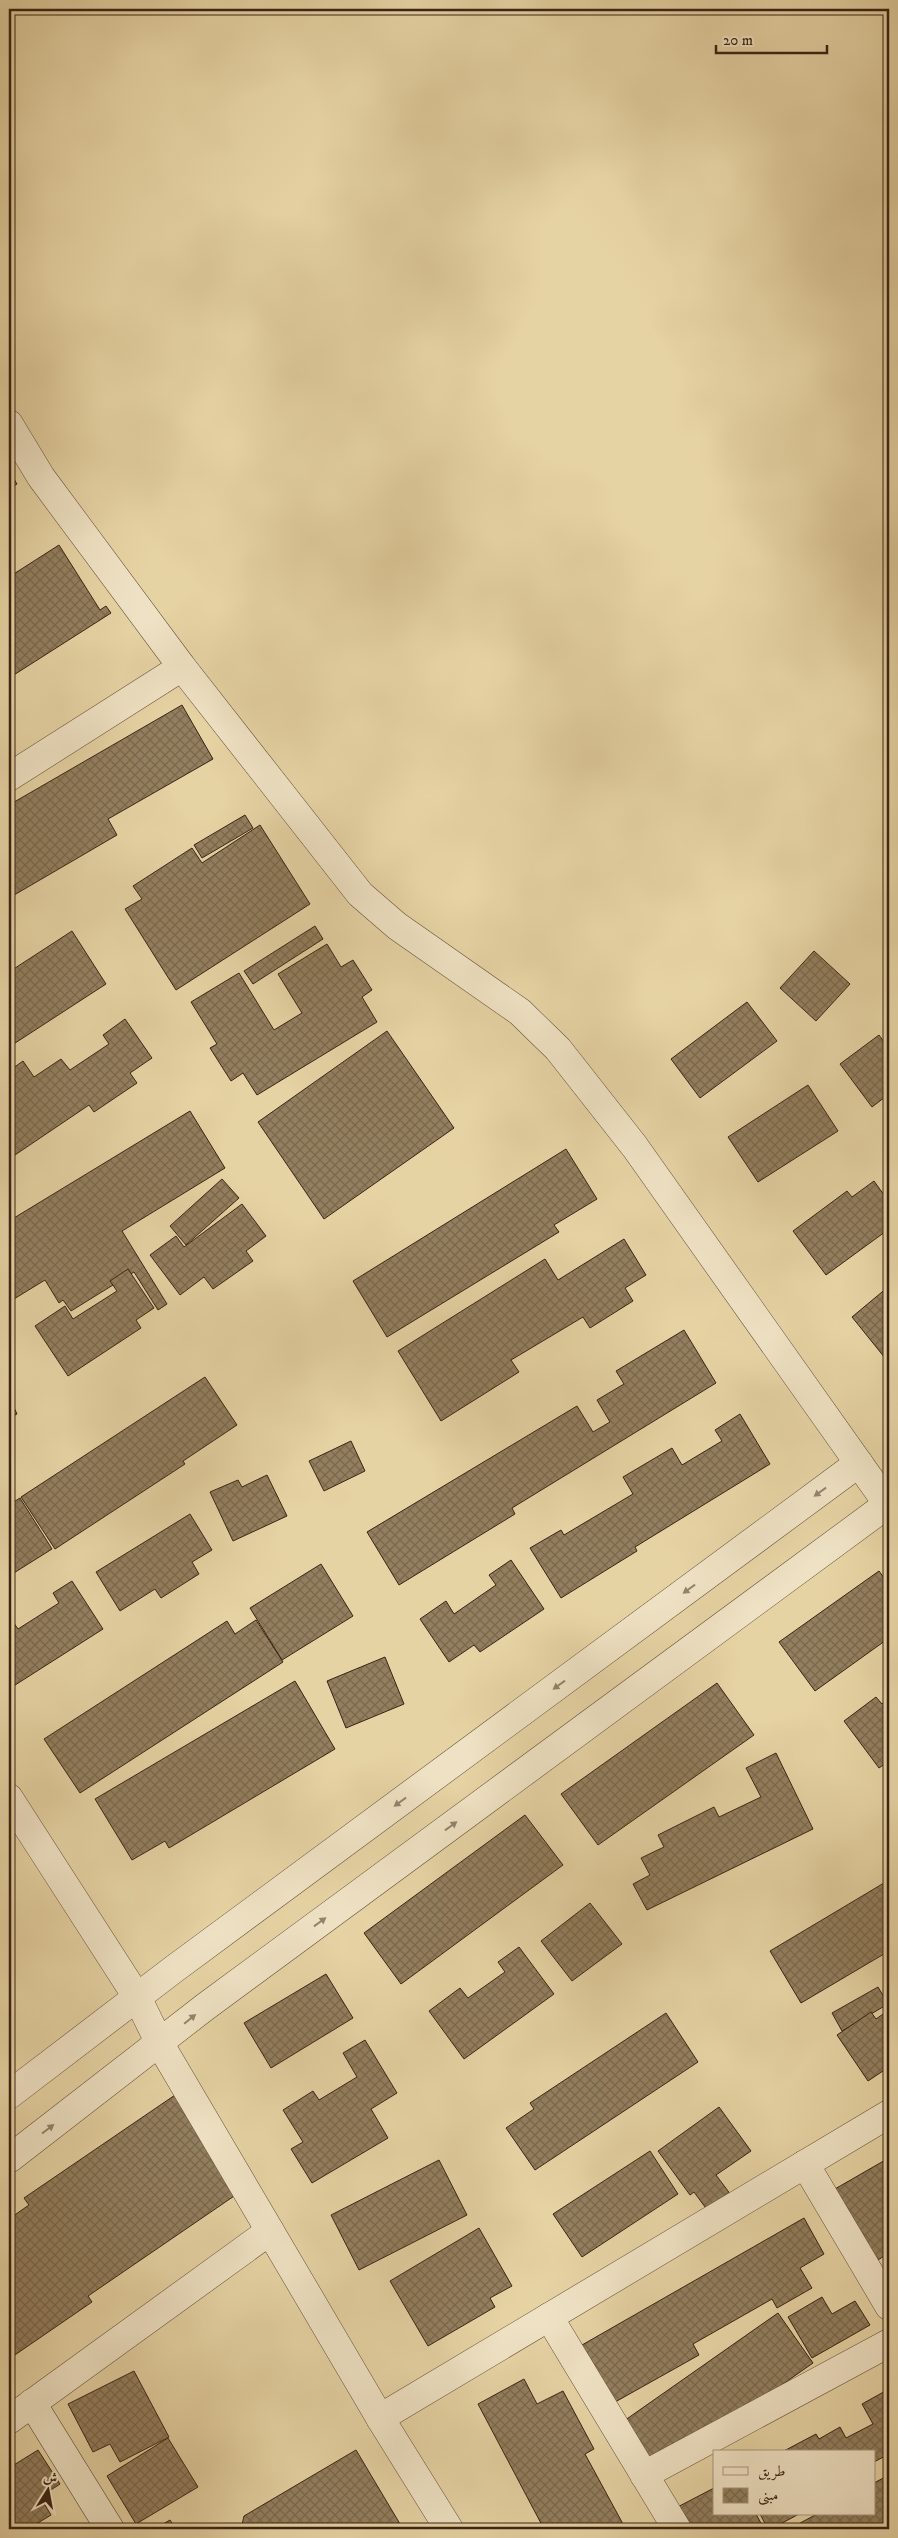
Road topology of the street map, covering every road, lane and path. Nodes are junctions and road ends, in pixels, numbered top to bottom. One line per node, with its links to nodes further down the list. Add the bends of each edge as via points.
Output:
1 (9, 424): 2 (street, via 41,476)
2 (182, 667): 3 (street); 4 (street, via 360,894 397,926 520,1012 558,1049 635,1147)
3 (9, 777)
4 (859, 1463): 5 (street); 7 (street, one-way to 7)
5 (888, 1505): 8 (street, one-way to 5, via 205,2007)
6 (9, 1798): 7 (street)
7 (137, 1997): 8 (street); 9 (street)
8 (160, 2044): 11 (street, one-way to 8); 13 (street)
9 (9, 2095)
10 (889, 2114): 12 (street)
11 (9, 2159)
12 (805, 2164): 14 (street); 15 (street)
13 (270, 2231): 17 (street); 18 (street)
14 (889, 2306)
15 (549, 2317): 18 (street); 20 (street)
16 (889, 2342): 20 (street)
17 (32, 2403): 19 (street); 21 (street)
18 (380, 2418): 22 (street)
19 (9, 2420)
20 (644, 2475): 23 (street)
21 (110, 2529)
22 (449, 2529)
23 (676, 2529)

